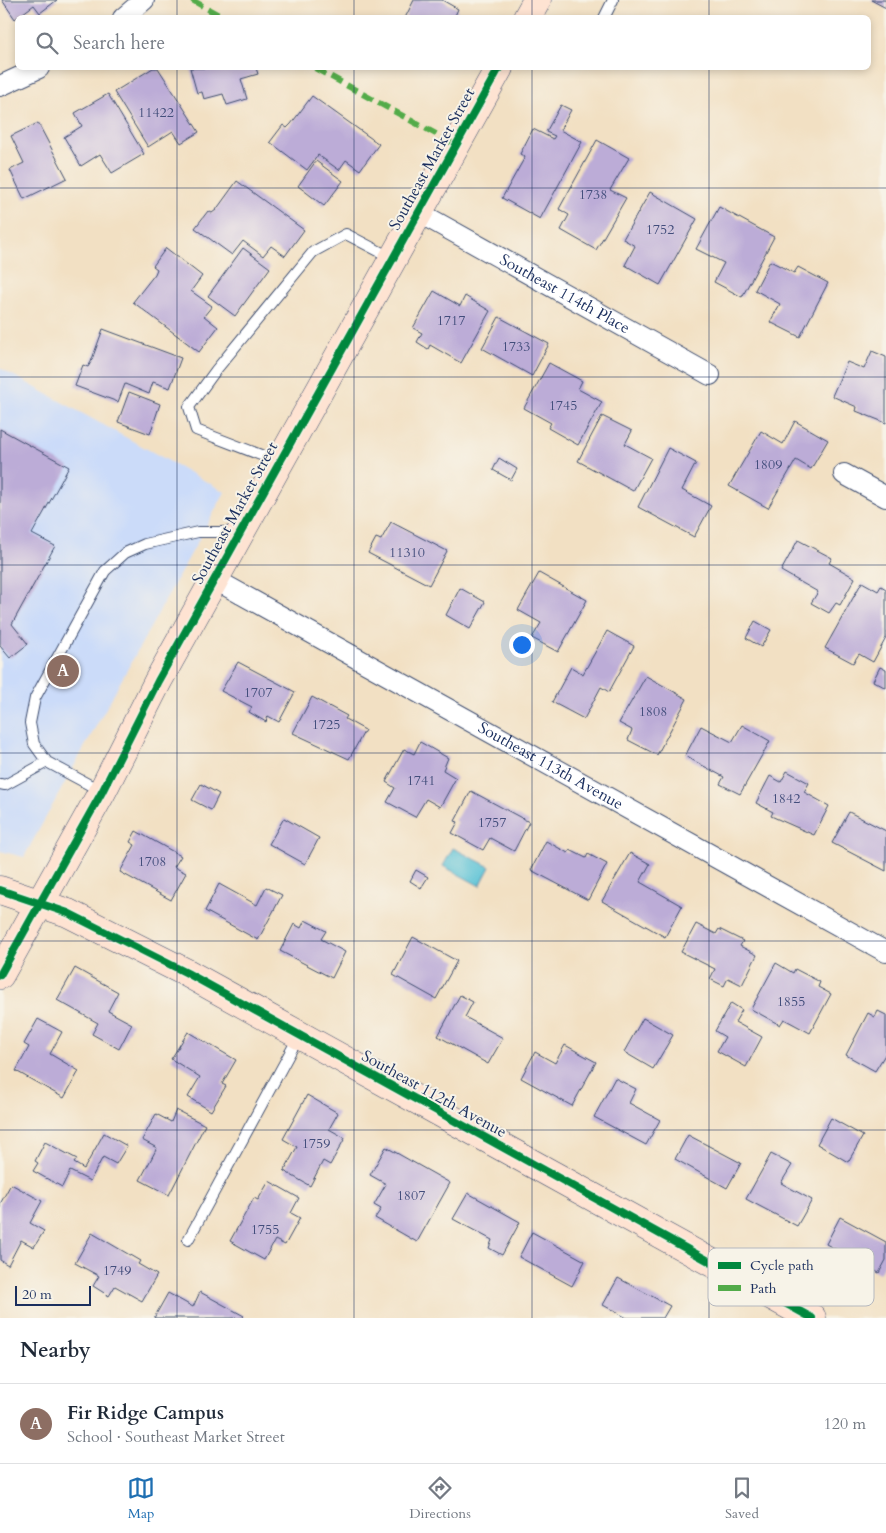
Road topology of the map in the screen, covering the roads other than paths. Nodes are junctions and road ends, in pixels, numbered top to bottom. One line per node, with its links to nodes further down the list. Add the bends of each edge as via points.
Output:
1 (144, 0): 4 (street)
2 (537, 0): 5 (street)
3 (613, 0): 6 (lane)
4 (127, 15)
5 (529, 15)
6 (606, 15)
7 (36, 70): 9 (street)
8 (498, 70): 10 (street, Southeast Market Street)
9 (0, 86)
10 (418, 212): 11 (street, Southeast Market Street); 12 (street, Southeast 114th Place)
11 (393, 259): 13 (street, Southeast Market Street); 13 (lane, via 346,234 313,252 189,407 196,430)
12 (710, 375)
13 (280, 462): 16 (street, Southeast Market Street)
14 (844, 474): 15 (street)
15 (886, 497)
16 (241, 532): 17 (street, Southeast Market Street); 18 (lane, via 198,532 145,544 125,553 105,571 35,698 30,723 34,744)
17 (214, 580): 20 (street, Southeast Market Street); 23 (street, Southeast 113th Avenue)
18 (47, 762): 19 (lane, via 5,785); 20 (lane)
19 (0, 784)
20 (102, 792): 22 (street, Southeast Market Street)
21 (0, 890): 22 (street, Southeast 112th Avenue)
22 (40, 903): 24 (street, Southeast Market Street); 25 (street, Southeast 112th Avenue, via 68,913 187,974)
23 (886, 952)
24 (0, 975)
25 (299, 1036): 26 (lane); 27 (street, Southeast 112th Avenue)
26 (188, 1240)
27 (708, 1261)
28 (790, 1306): 29 (street, Southeast 112th Avenue)
29 (812, 1318)

